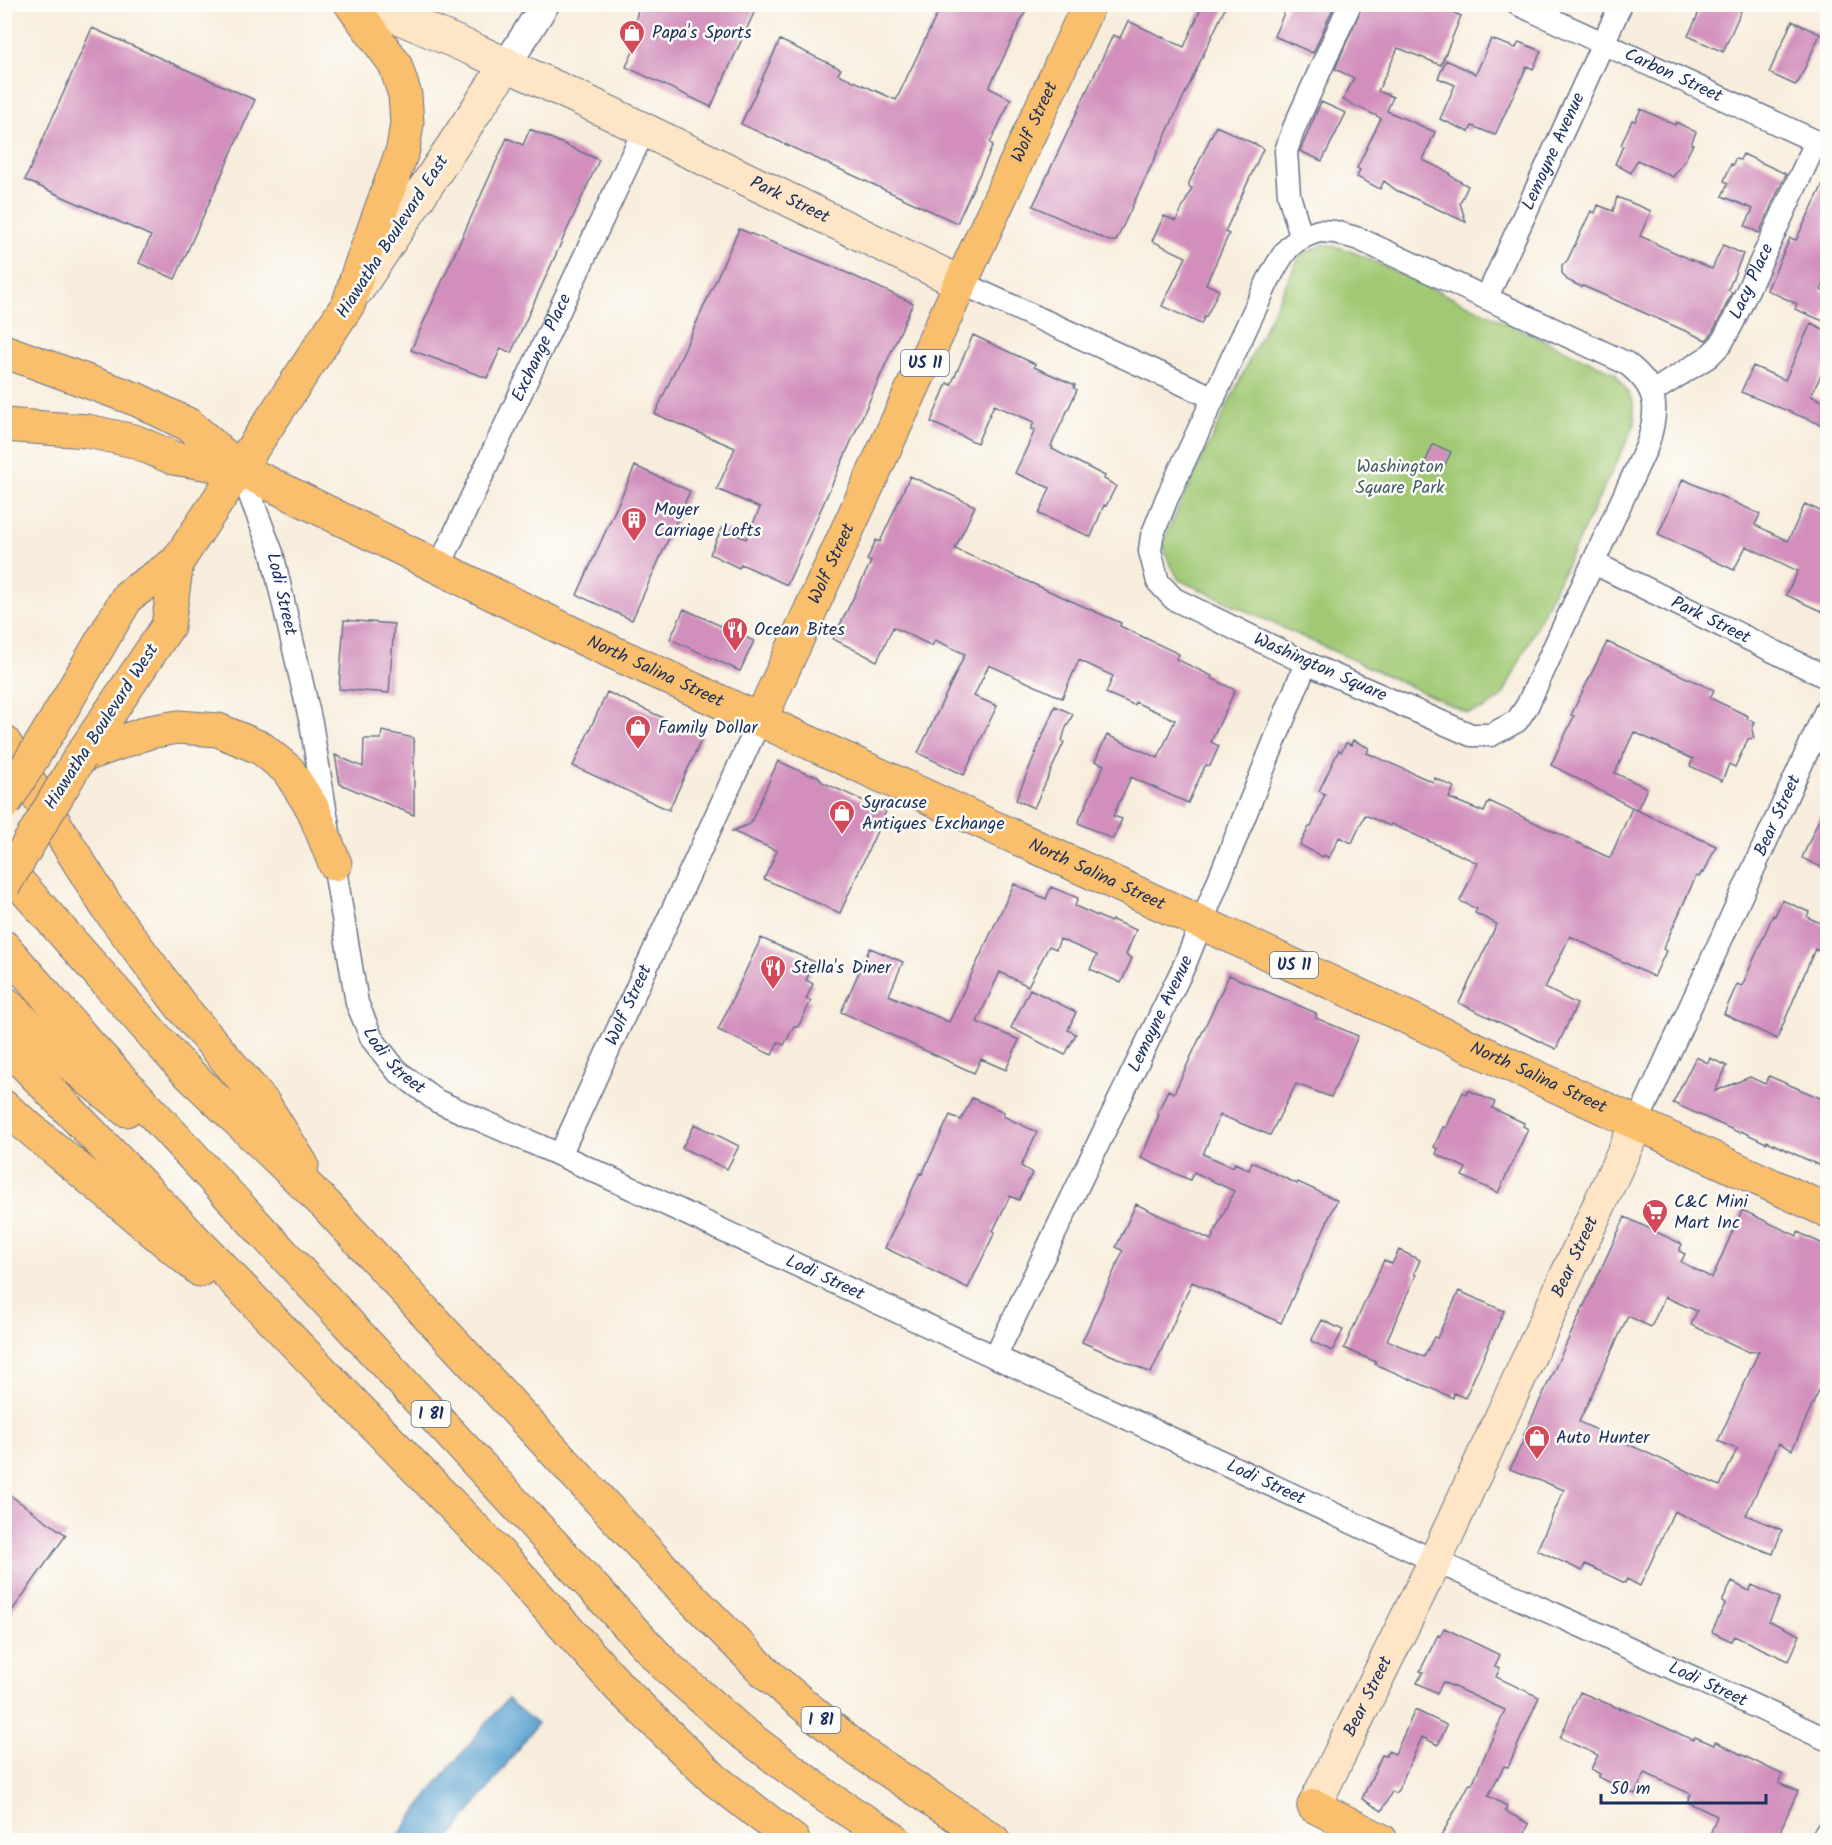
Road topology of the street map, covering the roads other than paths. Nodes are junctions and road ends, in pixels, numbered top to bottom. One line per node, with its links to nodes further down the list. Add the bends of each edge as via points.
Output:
1 (351, 4): 15 (main road, via 395,64 405,95 407,123 403,149)
2 (367, 4): 9 (main road, Park Street)
3 (545, 4): 9 (street, Hiawatha Boulevard East)
4 (1089, 4): 13 (main road, Wolf Street / US 11)
5 (1350, 4): 12 (street, via 1286,151 1289,195)
6 (1518, 4): 8 (street, Carbon Street)
7 (1621, 4): 8 (street, Lemoyne Avenue)
8 (1603, 45): 11 (street, Carbon Street); 14 (street, Lemoyne Avenue)
9 (507, 64): 10 (main road, Park Street); 15 (main road, Hiawatha Boulevard East)
10 (644, 130): 13 (main road, Park Street); 23 (street, Exchange Place)
11 (1822, 144): 17 (street, Lacy Place, via 1720,344 1708,357)
12 (1301, 236): 14 (street, via 1319,231 1359,239); 18 (street, Washington Square, via 1286,248 1268,281)
13 (961, 283): 18 (street, Park Street); 27 (main road, Wolf Street / US 11)
14 (1487, 297): 17 (street, via 1626,363 1640,373)
15 (349, 303): 20 (main road, Hiawatha Boulevard East)
16 (4, 351): 20 (main road, via 138,400 189,425)
17 (1652, 392): 22 (street, Washington Square, via 1655,422 1647,447)
18 (1214, 398): 24 (street, Washington Square, via 1152,536 1150,551 1158,582 1173,599)
19 (4, 425): 20 (main road, via 87,431 134,441 173,459)
20 (240, 469): 21 (main road, Hiawatha Boulevard West); 23 (main road, North Salina Street); 31 (street, Lodi Street, via 272,553 311,723)
21 (177, 562): 29 (main road, Hiawatha Boulevard West, via 168,626); 30 (main road, Hiawatha Boulevard West, bridge, via 128,596)
22 (1594, 563): 24 (street, Washington Square, via 1527,706 1517,721 1491,735 1471,735); 25 (street, Park Street)
23 (439, 567): 27 (main road, North Salina Street)
24 (1306, 663): 34 (street, Lemoyne Avenue)
25 (1827, 678)
26 (1827, 706): 39 (street, Bear Street)
27 (760, 720): 34 (main road, North Salina Street / US 11); 40 (street, Wolf Street)
28 (4, 742): 42 (main road, via 107,907 181,1006 264,1104)
29 (81, 757): 31 (main road, via 149,732 178,727 229,734 261,748 288,770 313,809); 33 (main road, Hiawatha Boulevard West, bridge)
30 (4, 804)
31 (335, 864): 40 (street, Lodi Street, via 357,1003 372,1039 396,1071 437,1101)
32 (4, 866): 42 (main road, I 81, via 181,1066)
33 (4, 885)
34 (1201, 922): 39 (main road, North Salina Street / US 11); 44 (street, Lemoyne Avenue, via 1185,964)
35 (4, 947): 41 (main road, I 81)
36 (4, 1002): 41 (main road, via 71,1065)
37 (4, 1043): 45 (main road)
38 (4, 1107): 45 (main road)
39 (1637, 1122): 43 (main road, North Salina Street / US 11); 46 (main road, Bear Street)
40 (560, 1155): 44 (street, Lodi Street)
41 (199, 1163): 50 (main road, I 81, via 666,1666 739,1730 827,1797)
42 (326, 1205): 51 (main road, I 81, via 669,1575 767,1674 859,1751)
43 (1827, 1211)
44 (995, 1357): 46 (street, Lodi Street)
45 (330, 1378): 49 (main road, via 508,1563 620,1688 715,1780)
46 (1435, 1561): 47 (street, Lodi Street); 52 (main road, Bear Street, via 1314,1806)
47 (1827, 1740)
48 (1827, 1830): 53 (street)
49 (793, 1840)
50 (895, 1840)
51 (993, 1840)
52 (1380, 1840)
53 (1822, 1840)

